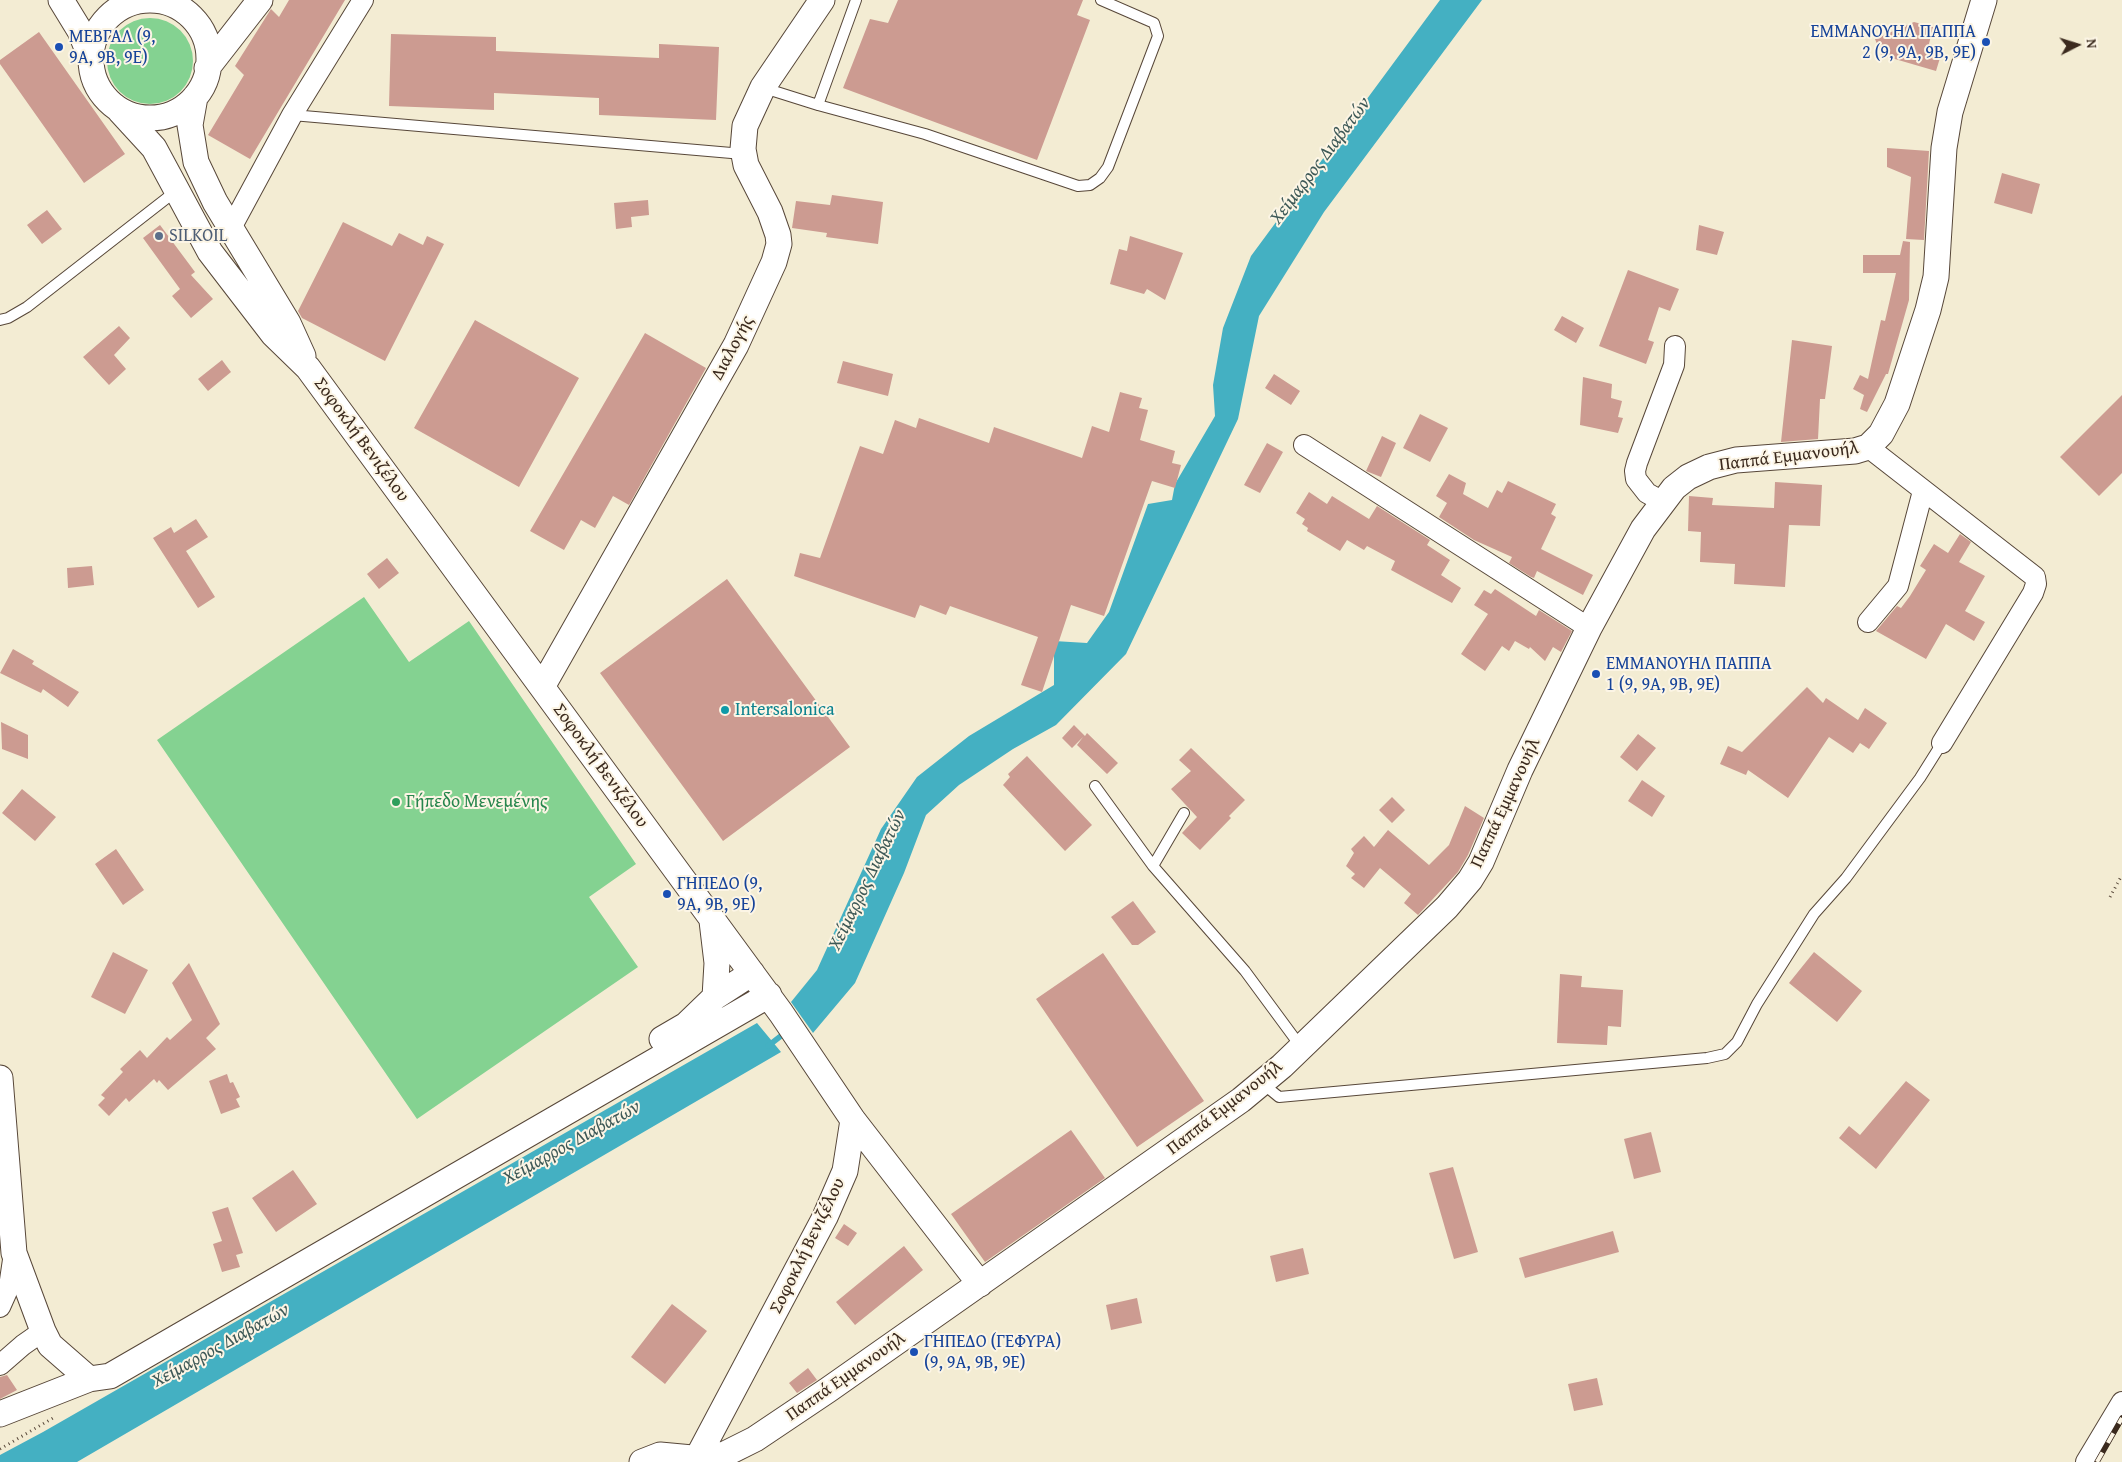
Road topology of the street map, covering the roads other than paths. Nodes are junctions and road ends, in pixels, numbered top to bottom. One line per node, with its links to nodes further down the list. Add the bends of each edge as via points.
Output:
1 (61, 0): 10 (street, via 80,31)
2 (139, 0): 9 (street); 10 (street, via 105,20 94,38)
3 (260, 0): 11 (street)
4 (363, 0): 16 (street)
5 (822, 0): 12 (street, Διαλογής)
6 (856, 0): 14 (lane)
7 (1101, 0): 14 (lane, via 1154,23 1158,36 1108,168 1090,185 1078,186 925,134)
8 (1984, 0): 24 (street, Παππά Εμμανουήλ, via 1950,112 1944,148 1936,277 1928,310 1897,404 1881,434)
9 (182, 3): 11 (street, via 180,8 195,22 205,39 209,60)
10 (91, 58): 15 (street, via 100,92)
11 (207, 68): 13 (street, via 205,80)
12 (763, 87): 14 (lane); 17 (street, Διαλογής, via 747,117)
13 (195, 97): 15 (street, via 180,111 160,118 140,118); 19 (street, via 190,125 196,162)
14 (818, 105)
15 (120, 111): 18 (street, Σοφοκλή Βενιζέλου, via 154,148)
16 (292, 116): 17 (lane); 19 (street)
17 (743, 154): 29 (street, Διαλογής, via 777,229 779,244 774,262 736,345)
18 (177, 190): 20 (lane, via 27,307); 22 (street, Σοφοκλή Βενιζέλου, via 210,252 273,334)
19 (231, 228): 22 (street, via 288,324)
20 (0, 320)
21 (1675, 346): 26 (street, via 1674,365 1635,472 1636,479 1647,492)
22 (308, 368): 29 (street, Σοφοκλή Βενιζέλου)
23 (1304, 445): 28 (street)
24 (1868, 447): 25 (street); 26 (street, Παππά Εμμανουήλ, via 1855,451 1736,460 1709,467 1688,477)
25 (1923, 491): 27 (street, via 1898,586); 30 (street, via 2032,573 2036,584 2034,593)
26 (1663, 502): 28 (street, Παππά Εμμανουήλ, via 1643,529)
27 (1868, 622)
28 (1589, 628): 38 (street, Παππά Εμμανουήλ, via 1470,880 1425,929)
29 (542, 687): 34 (street, Σοφοκλή Βενιζέλου)
30 (1942, 743): 40 (lane, via 1850,873 1814,914 1737,1042 1725,1054 1279,1097)
31 (1095, 786): 33 (lane)
32 (1184, 813): 33 (lane)
33 (1153, 866): 38 (lane, via 1245,972)
34 (712, 918): 35 (street, Σοφοκλή Βενιζέλου); 36 (street, via 717,963)
35 (752, 973): 36 (street); 37 (street, Σοφοκλή Βενιζέλου)
36 (715, 997): 47 (street, via 686,1024 433,1174 103,1362)
37 (775, 1004): 41 (street, Σοφοκλή Βενιζέλου); 47 (street, via 110,1376)
38 (1301, 1047): 40 (street, Παππά Εμμανουήλ)
39 (0, 1078): 42 (street)
40 (1262, 1083): 43 (street, Παππά Εμμανουήλ)
41 (853, 1120): 43 (street); 50 (street, Σοφοκλή Βενιζέλου, via 845,1171 825,1217)
42 (14, 1253): 44 (street, via 9,1287); 45 (street)
43 (980, 1284): 50 (street, Παππά Εμμανουήλ, via 754,1439 725,1454)
44 (0, 1307)
45 (43, 1332): 46 (street); 47 (street, via 50,1345)
46 (0, 1364)
47 (89, 1379): 49 (street)
48 (2122, 1402): 52 (street)
49 (0, 1414)
50 (696, 1460): 51 (street, Παππά Εμμανουήλ, via 660,1455)
51 (642, 1462)
52 (2086, 1462)

